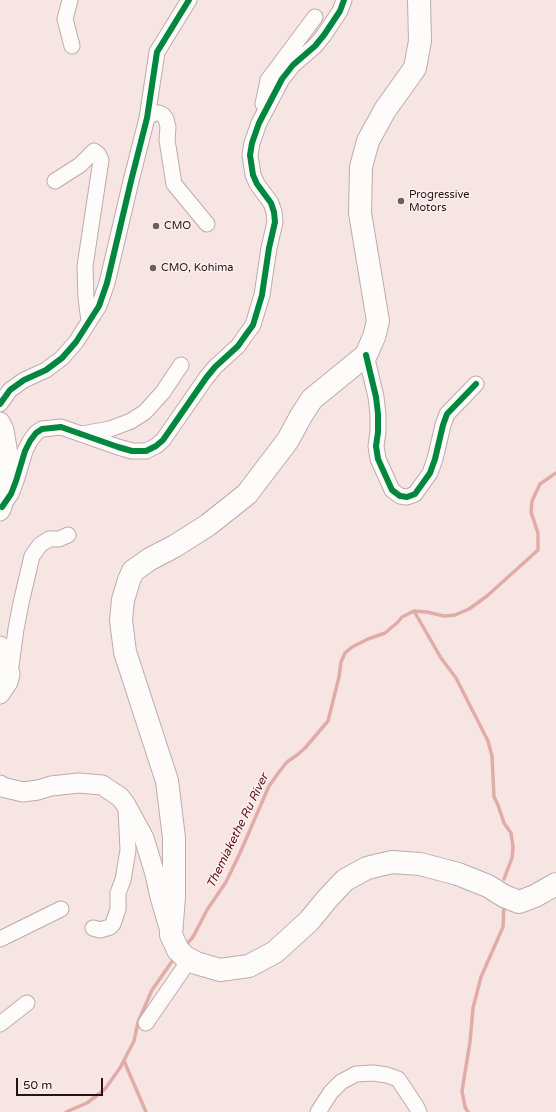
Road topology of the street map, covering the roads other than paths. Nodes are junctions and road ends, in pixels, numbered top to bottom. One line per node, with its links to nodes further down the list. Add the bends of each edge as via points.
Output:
1 (70, 0): 6 (street, via 65,19)
2 (189, 0): 7 (street, via 157,52)
3 (344, 0): 8 (street, via 324,35 282,79)
4 (419, 0): 12 (highway, via 420,41 415,68 385,110 368,141 361,167 360,213 378,321)
5 (315, 17): 8 (street, via 268,80)
6 (72, 46)
7 (147, 118): 10 (street, via 159,113 166,119 174,184); 11 (street, via 107,283 99,306)
8 (258, 123): 17 (street, via 250,155 253,175 271,203 275,222 262,295 252,325 238,346 206,378 163,440 156,446 132,451)
9 (55, 181): 11 (street, via 80,165 94,150 98,154 100,160 85,266)
10 (207, 224)
11 (89, 321): 15 (street, via 62,358 10,390)
12 (366, 355): 14 (street, via 377,408 378,459 392,490 400,496 415,494 430,473 447,414); 28 (highway, via 312,399 288,440 247,494 208,525 150,558 133,571 129,580 121,620 125,652 166,781 174,838)
13 (181, 365): 17 (street, via 163,392 145,412 110,429)
14 (476, 384)
15 (0, 404)
16 (0, 422): 18 (main road, via 4,430 9,460)
17 (80, 434): 18 (street, via 61,427 42,429 36,433 30,441 11,494)
18 (1, 509)
19 (68, 535): 21 (street, via 59,539 49,539 40,545 32,556 16,629)
20 (0, 646): 21 (main road)
21 (10, 674): 22 (main road)
22 (0, 694)
23 (0, 785): 24 (main road, via 23,792 79,783 102,785)
24 (126, 804): 27 (street, via 128,850 118,893 118,909 110,927 100,930); 28 (main road, via 144,838)
25 (556, 884): 30 (highway, via 519,902 458,874 420,864 392,862 367,868 345,880 309,921 275,952 249,966 220,970)
26 (61, 909): 29 (street)
27 (93, 928)
28 (171, 935): 30 (highway, via 178,950)
29 (0, 939)
30 (190, 959): 32 (street)
31 (26, 1003): 33 (street)
32 (146, 1023)
33 (0, 1024)
34 (318, 1112): 35 (street, via 341,1082 356,1074 373,1073 398,1079)
35 (419, 1112)

